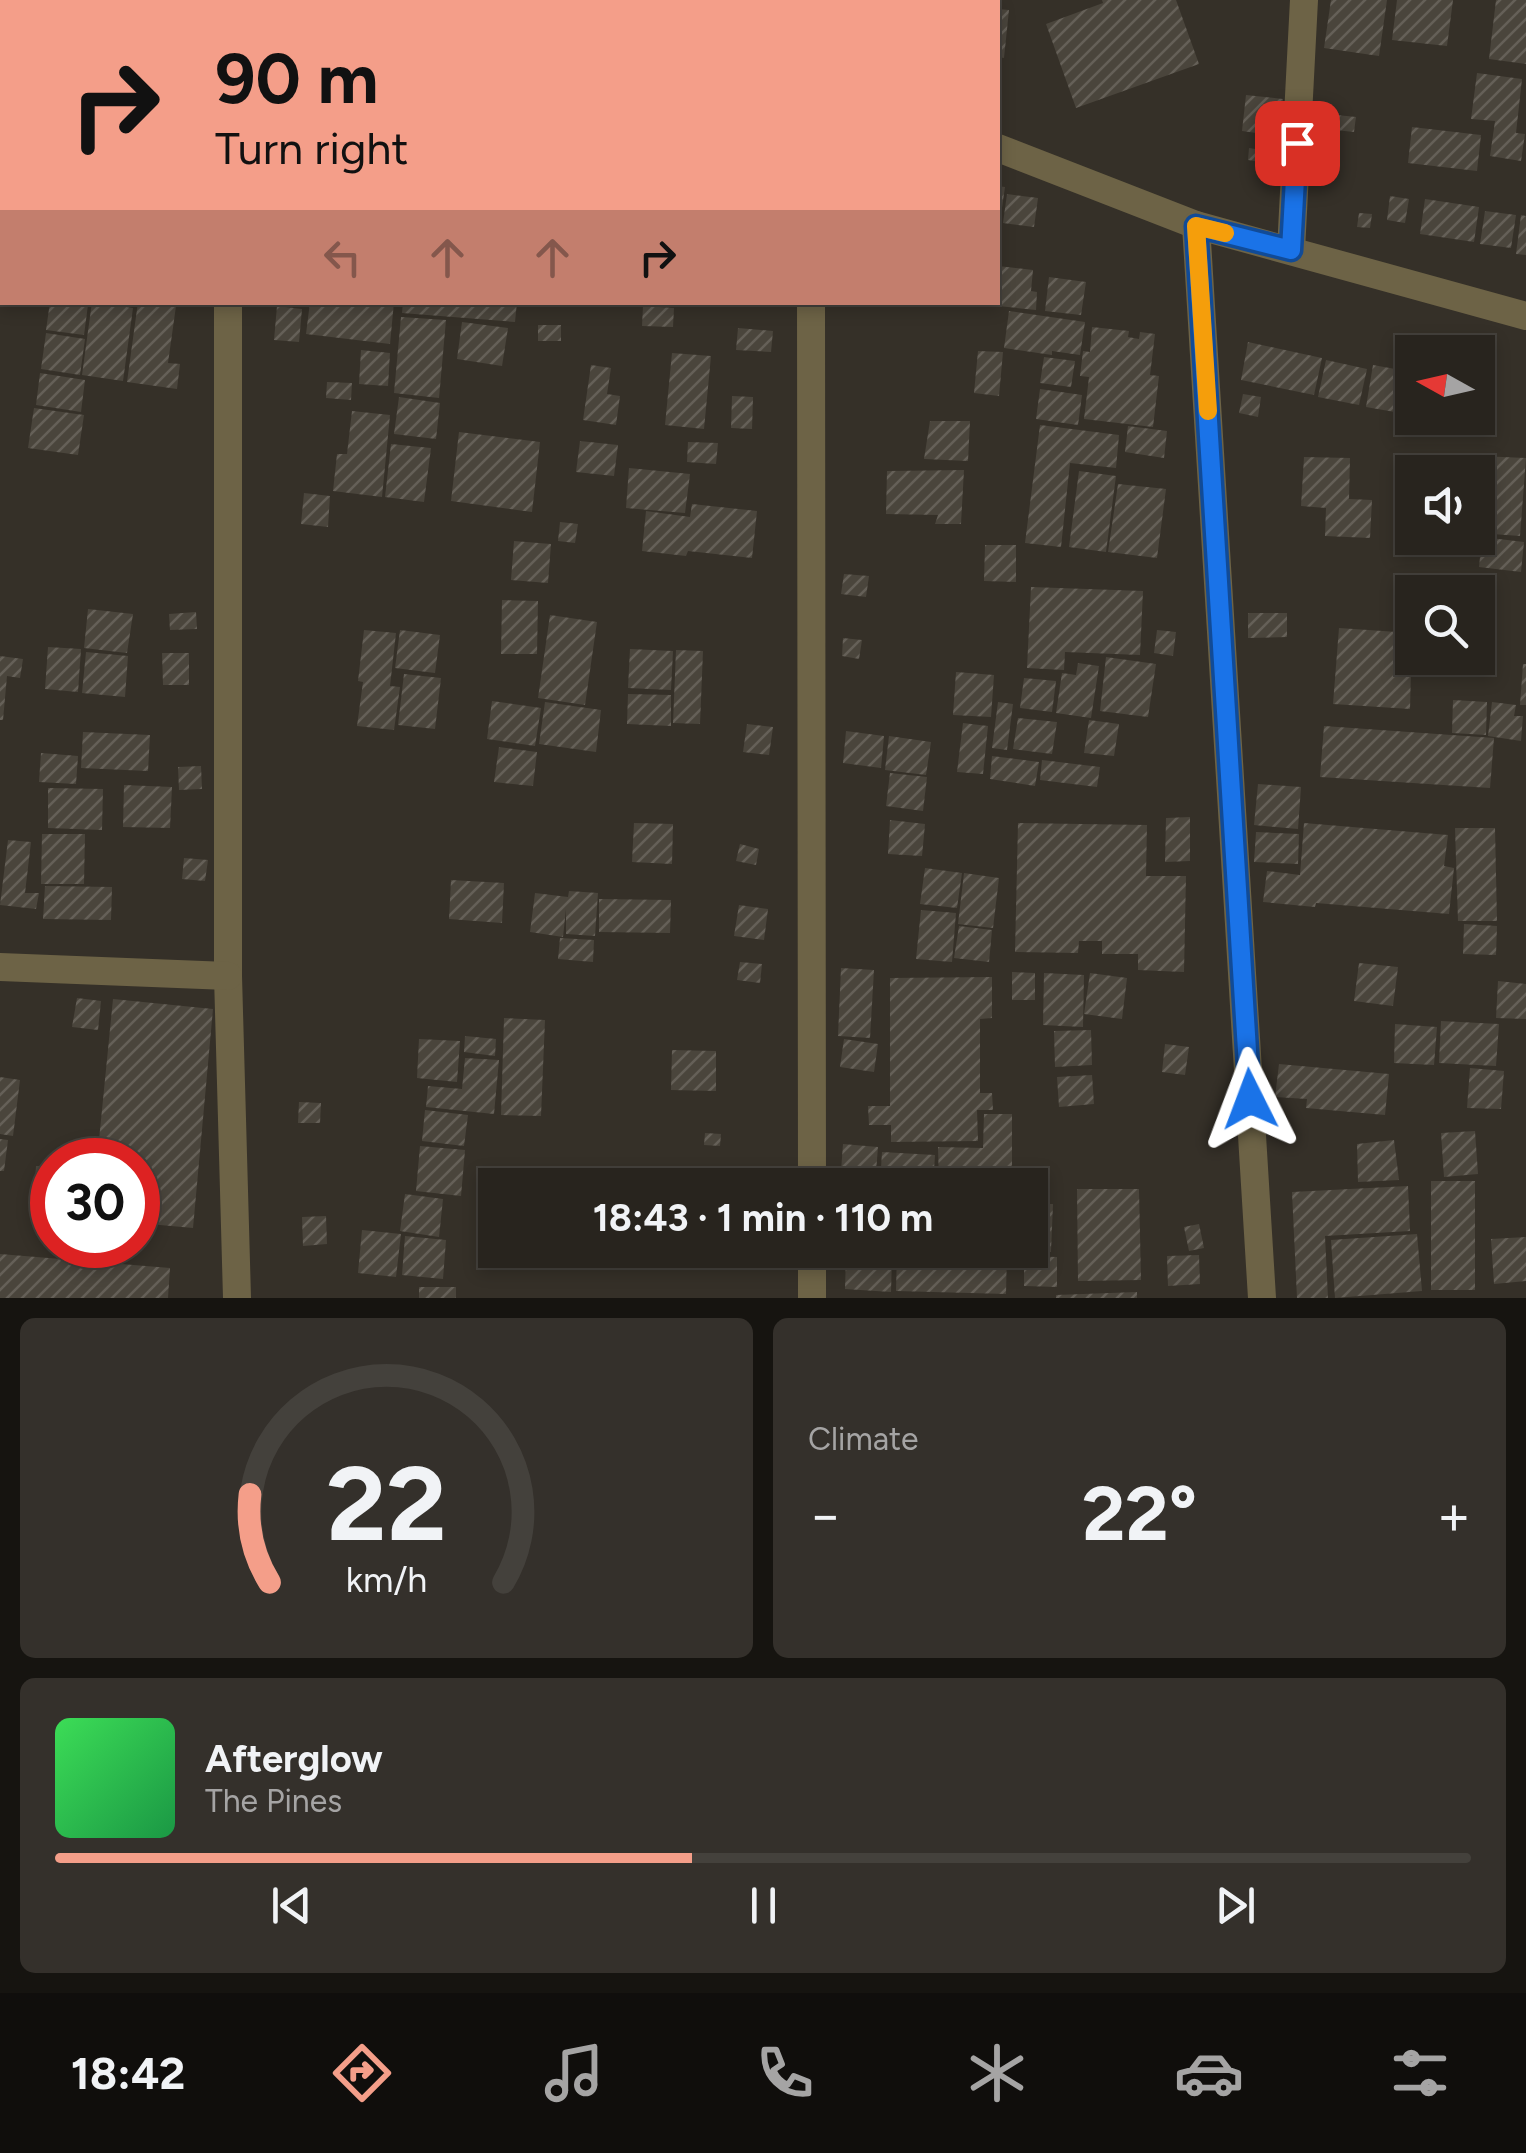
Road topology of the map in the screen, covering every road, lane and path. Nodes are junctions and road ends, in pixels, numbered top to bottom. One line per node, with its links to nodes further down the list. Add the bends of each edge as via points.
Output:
1 (1304, 0): 4 (street)
2 (1000, 149): 3 (street)
3 (1196, 226): 4 (street); 14 (street)
4 (1291, 250): 7 (street)
5 (228, 305): 9 (street)
6 (811, 305): 10 (street)
7 (1526, 316)
8 (0, 967): 9 (street)
9 (228, 976): 12 (street)
10 (812, 1168)
11 (812, 1268): 13 (street)
12 (236, 1298)
13 (812, 1298)
14 (1262, 1298)

